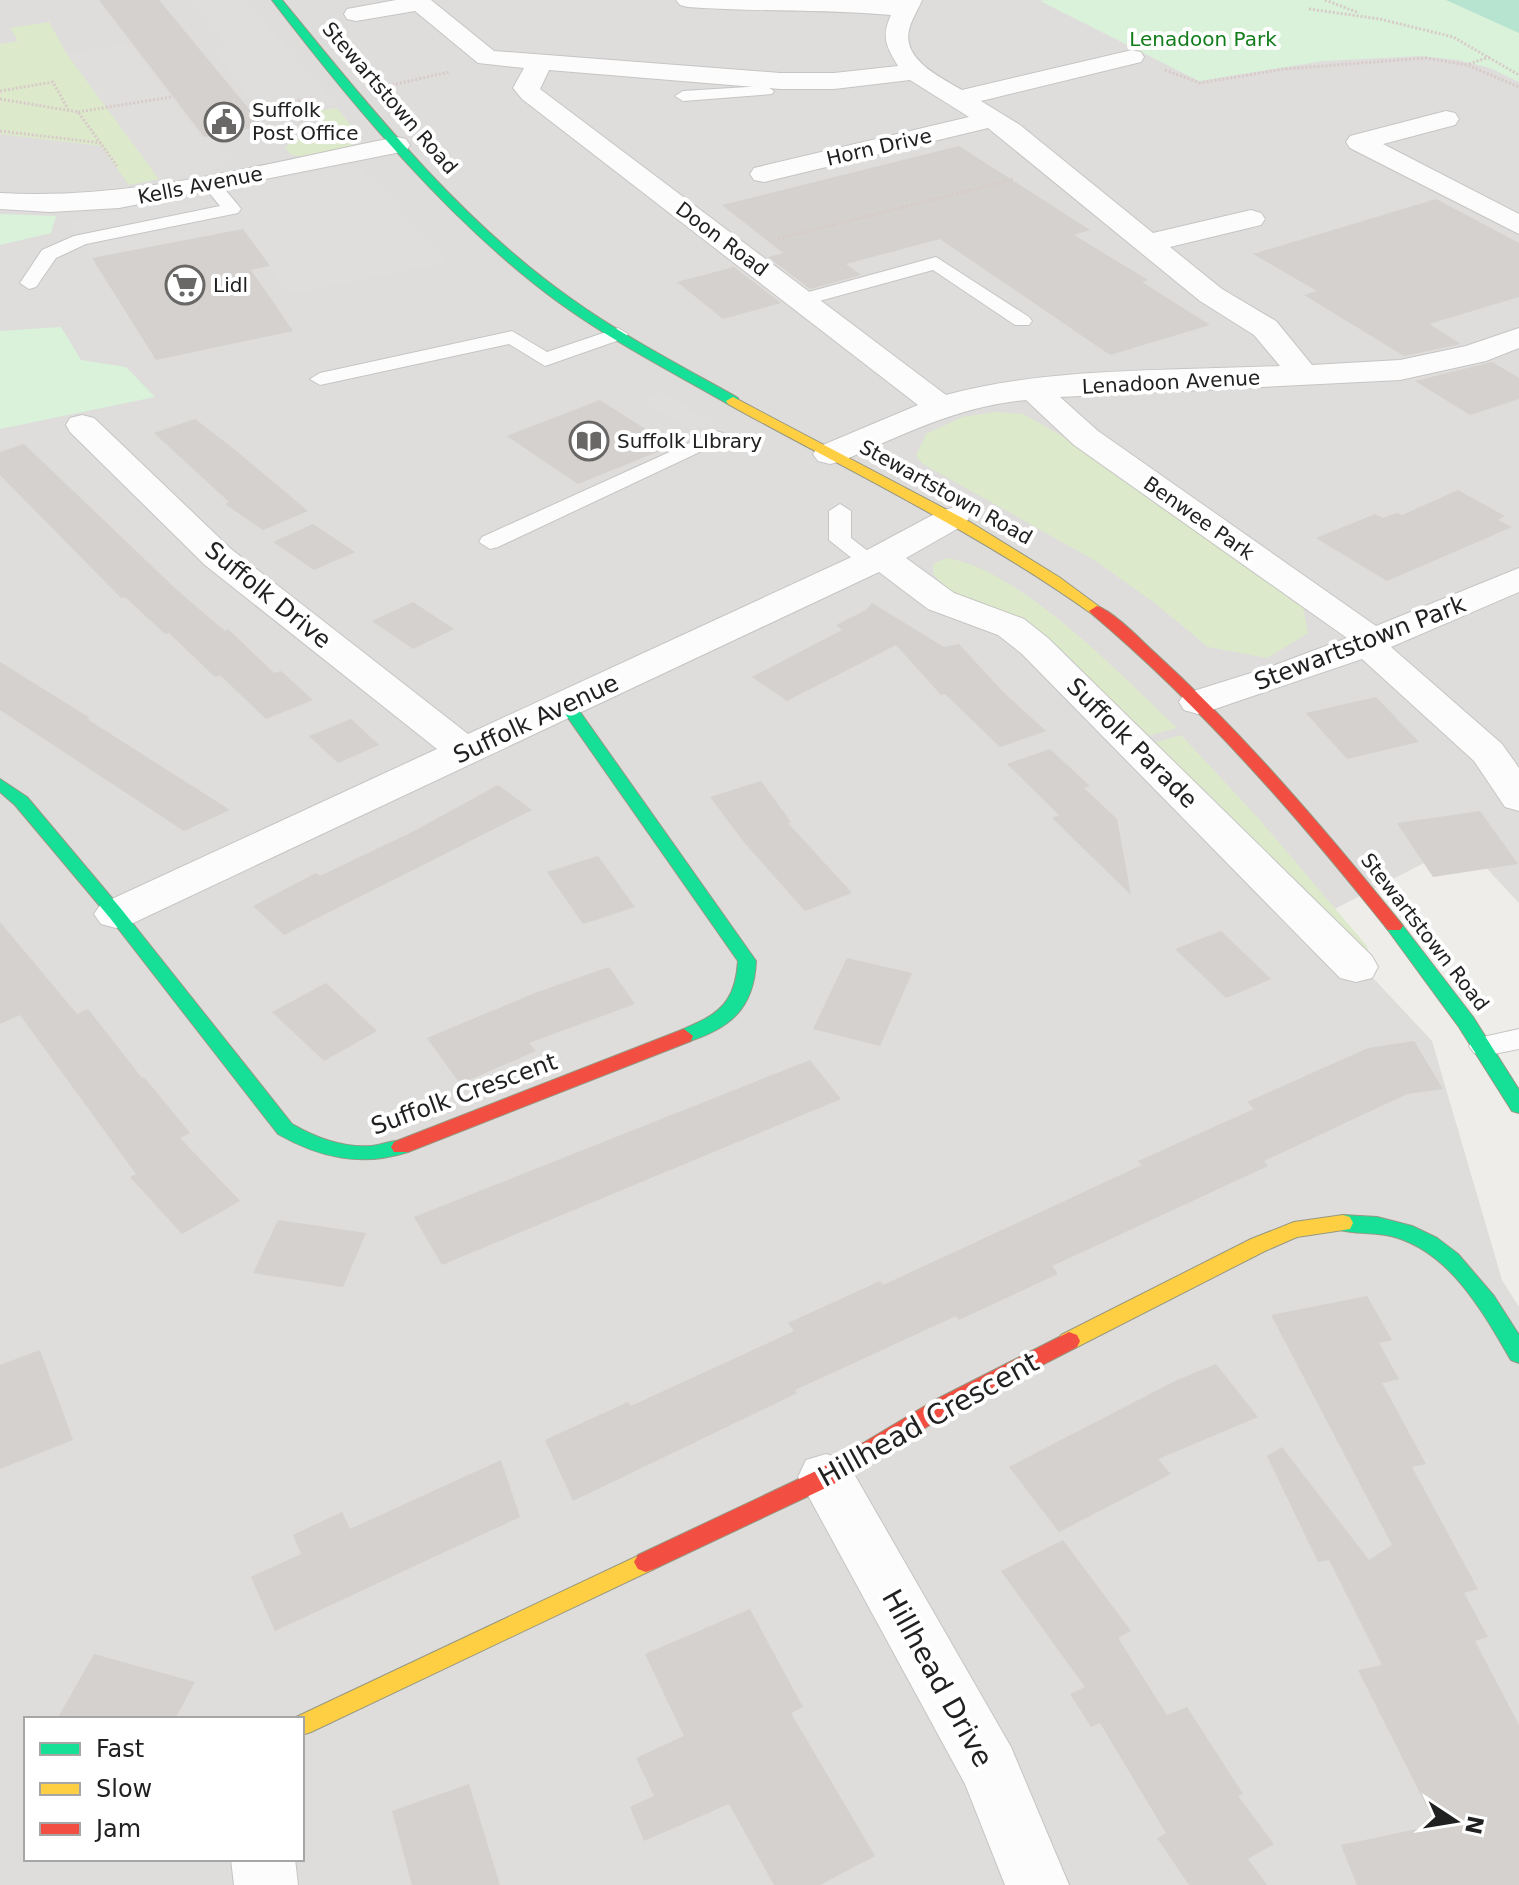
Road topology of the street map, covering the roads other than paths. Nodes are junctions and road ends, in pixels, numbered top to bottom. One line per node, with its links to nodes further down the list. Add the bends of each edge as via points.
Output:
1 (277, 0): 14 (main road, Stewartstown Road)
2 (688, 0): 3 (street)
3 (908, 4): 7 (street, via 896,32)
4 (356, 14): 6 (street, via 420,3 487,58)
5 (1132, 57): 11 (street)
6 (540, 63): 8 (street); 22 (street, Doon Road, via 528,80 531,94)
7 (914, 72): 8 (street); 11 (street, Horn Drive)
8 (718, 85): 9 (lane); 10 (lane)
9 (766, 91)
10 (683, 96)
11 (959, 99): 12 (street, Horn Drive)
12 (993, 119): 15 (street, Horn Drive); 20 (street, Horn Drive)
13 (1446, 119): 19 (street, via 1359,142)
14 (397, 145): 16 (street, Kells Avenue); 24 (main road, Stewartstown Road, via 544,284)
15 (764, 174)
16 (210, 183): 17 (street, Kells Avenue, via 85,203); 21 (lane, via 232,209 81,240 49,254)
17 (0, 201)
18 (1251, 219): 20 (street)
19 (1519, 225)
20 (1148, 243): 26 (street, Horn Drive, via 1211,295 1265,328)
21 (29, 283)
22 (801, 300): 23 (lane, via 936,263); 29 (street, Doon Road)
23 (1022, 321)
24 (618, 334): 27 (lane, via 545,360 512,337); 32 (main road, Stewartstown Road)
25 (1519, 337): 26 (street, Lenadoon Avenue, via 1475,354 1400,370)
26 (1304, 376): 28 (street, Lenadoon Avenue)
27 (320, 379)
28 (1032, 389): 29 (street, Lenadoon Avenue); 38 (street, Benwee Park, via 1086,438 1360,630)
29 (941, 407): 32 (street, Lenadoon Avenue)
30 (82, 425): 41 (street, Suffolk Drive, via 218,557)
31 (716, 437): 35 (lane)
32 (830, 454): 34 (main road, Stewartstown Road)
33 (840, 511): 36 (lane, via 840,540)
34 (952, 518): 36 (street, Suffolk Avenue); 39 (main road, Stewartstown Road, via 1082,600)
35 (490, 542)
36 (876, 559): 40 (street, Suffolk Avenue); 45 (street, Suffolk Parade, via 941,601 1011,627 1035,646)
37 (1519, 579): 38 (street, Stewartstown Park)
38 (1368, 643): 39 (street, Stewartstown Park); 43 (street, Benwee Park, via 1488,753)
39 (1198, 702): 47 (main road, Stewartstown Road, via 1342,861)
40 (567, 705): 41 (street, Suffolk Avenue); 44 (main road, Suffolk Crescent, via 747,961 748,988 734,1010 709,1026 396,1149 335,1154 310,1146 285,1129)
41 (466, 752): 44 (street, Suffolk Avenue)
42 (0, 784): 44 (main road, Suffolk Crescent, via 21,801)
43 (1519, 798)
44 (116, 914)
45 (1356, 967)
46 (1519, 1039): 47 (lane)
47 (1484, 1046): 48 (main road, Stewartstown Road)
48 (1519, 1106)
49 (1519, 1354): 50 (main road, Hillhead Crescent, via 1472,1279 1415,1233 1372,1223 1299,1229 943,1406)
50 (826, 1477): 51 (main road, Hillhead Crescent); 54 (street, Hillhead Drive, via 989,1767)
51 (304, 1723)
52 (263, 1861): 53 (street)
53 (266, 1885)
54 (1037, 1885)

